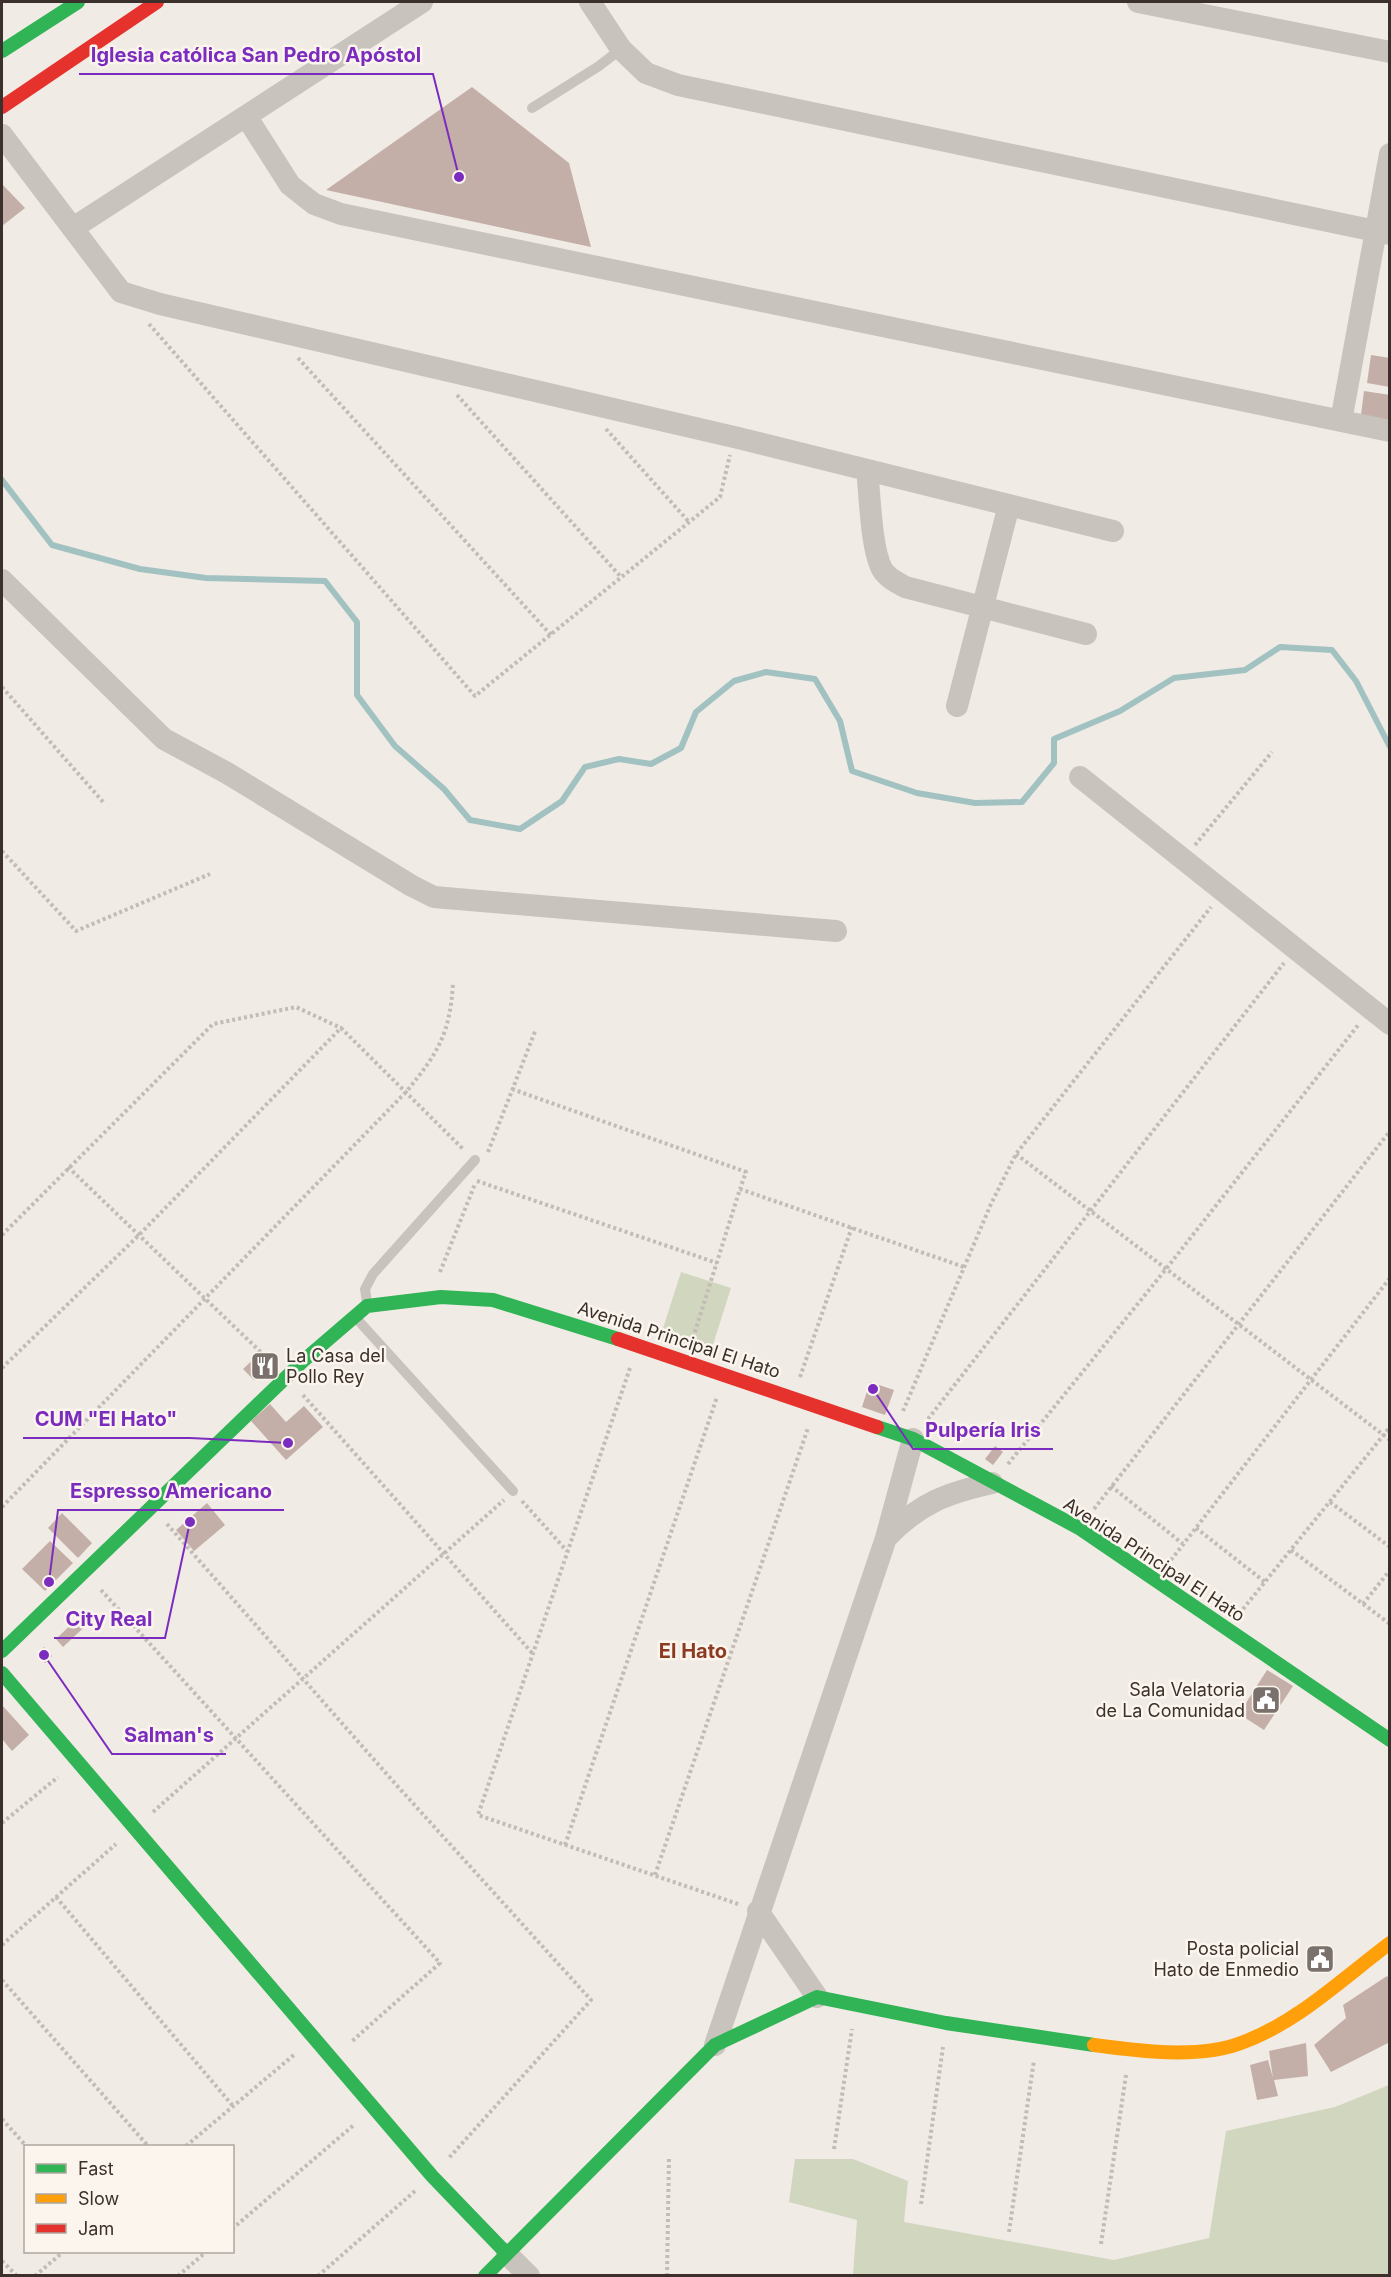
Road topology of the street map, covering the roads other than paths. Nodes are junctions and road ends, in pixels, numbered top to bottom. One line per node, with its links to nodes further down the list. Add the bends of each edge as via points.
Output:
1 (57, 2): 8 (street)
2 (78, 2): 8 (main road)
3 (157, 2): 12 (main road)
4 (422, 2): 14 (street)
5 (590, 2): 10 (street)
6 (1138, 2): 7 (street)
7 (1234, 11): 11 (street)
8 (29, 35): 9 (main road)
9 (3, 46)
10 (621, 49): 13 (lane); 18 (street, via 646,73 678,85)
11 (1389, 52)
12 (2, 107)
13 (532, 108)
14 (246, 116): 17 (street); 19 (street, via 290,185 314,204 341,214)
15 (2, 135): 17 (street)
16 (1389, 154): 18 (street)
17 (73, 228): 21 (street, via 121,292 160,304)
18 (1382, 233): 19 (street)
19 (1341, 421): 20 (street)
20 (1389, 431)
21 (867, 470): 22 (street); 25 (street, via 877,552 883,570 904,587)
22 (1009, 505): 23 (street); 25 (street)
23 (1113, 531)
24 (2, 580): 29 (street, via 164,739 434,897)
25 (983, 607): 26 (street); 27 (street)
26 (1086, 634)
27 (957, 706)
28 (1080, 777): 30 (street)
29 (836, 932)
30 (1389, 1024)
31 (475, 1160): 32 (lane, via 373,1274 365,1289)
32 (367, 1306): 33 (main road); 34 (main road, Avenida Principal El Hato, via 441,1297 493,1300)
33 (355, 1317): 36 (lane); 38 (main road, via 286,1377)
34 (904, 1435): 35 (main road, Avenida Principal El Hato); 37 (street)
35 (992, 1483): 37 (street, via 932,1500 907,1516); 40 (main road, Avenida Principal El Hato, via 1078,1528)
36 (513, 1491)
37 (886, 1538): 41 (street)
38 (2, 1651)
39 (2, 1672): 45 (main road, via 432,2176)
40 (1389, 1740)
41 (758, 1911): 43 (street); 44 (street)
42 (1389, 1943): 43 (main road, via 1284,2023 1240,2044 1178,2052 1130,2050 946,2023)
43 (817, 1997): 44 (main road)
44 (715, 2045): 45 (main road)
45 (507, 2254): 46 (main road); 47 (street)
46 (485, 2276)
47 (530, 2276)

